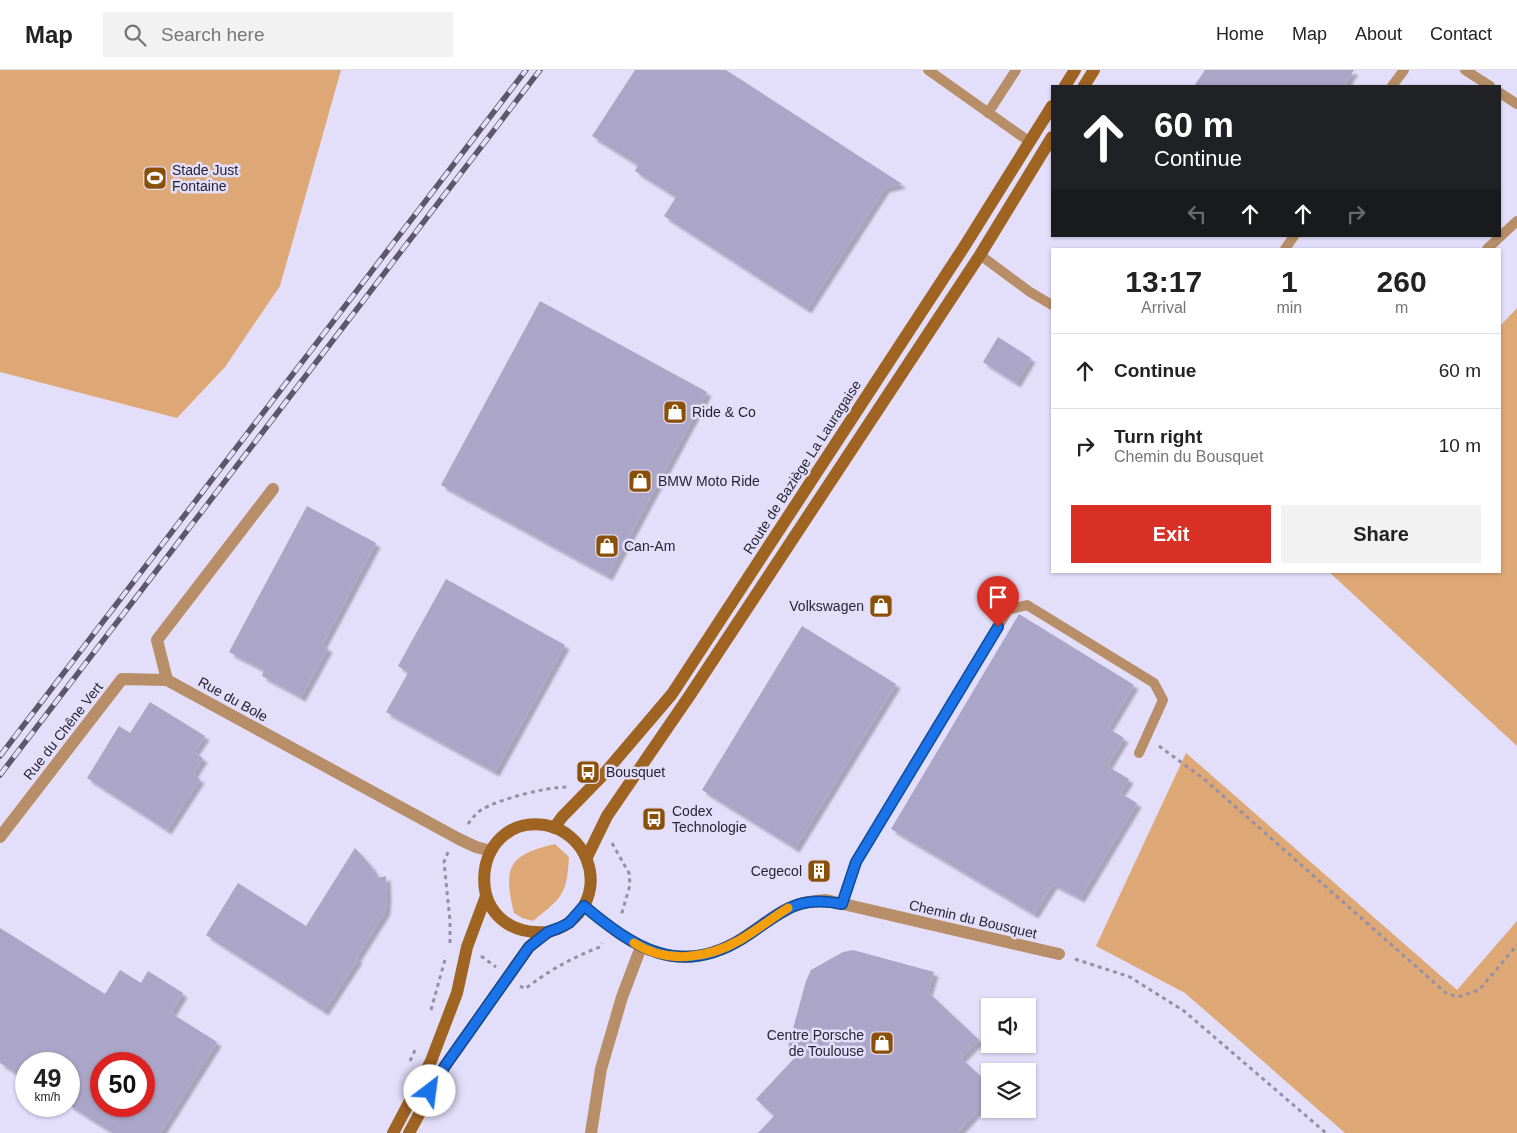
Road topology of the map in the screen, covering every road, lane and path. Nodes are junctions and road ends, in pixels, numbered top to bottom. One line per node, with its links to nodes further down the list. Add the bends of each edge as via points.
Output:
1 (928, 70): 14 (lane)
2 (1016, 70): 14 (lane)
3 (1075, 70): 7 (main road)
4 (1094, 70): 8 (main road)
5 (1404, 70): 9 (lane)
6 (1466, 70): 10 (lane)
7 (1066, 85)
8 (1085, 85)
9 (1393, 85)
10 (1488, 85)
11 (1501, 94): 12 (lane)
12 (1517, 104)
13 (1051, 108): 16 (main road, Route de Baziège La Lauragaise)
14 (988, 113): 16 (lane)
15 (1051, 139): 23 (main road)
16 (1030, 142): 31 (main road, Route de Baziège La Lauragaise, via 672,694)
17 (1517, 222): 18 (lane)
18 (1501, 236)
19 (1293, 237): 21 (lane)
20 (1500, 237): 22 (lane)
21 (1286, 248)
22 (1487, 248)
23 (980, 255): 24 (lane); 36 (main road, via 607,816)
24 (1051, 304)
25 (274, 489): 26 (street, via 157,640)
26 (167, 680): 32 (street, Rue du Chêne Vert, via 122,679); 35 (street, Rue du Bole, via 459,839)
27 (1146, 737): 28 (lane); 38 (lane, via 1163,700 1154,683 1027,605 1008,610 856,862); 45 (path, via 1204,779 1446,993 1458,996 1479,990)
28 (1138, 753)
29 (572, 787): 30 (path, via 529,793 491,805 481,810)
30 (468, 824)
31 (554, 828): 35 (main road, via 542,825 518,828 498,841); 36 (main road, via 570,836)
32 (0, 837)
33 (612, 841): 40 (path, via 629,873 630,885)
34 (453, 846): 42 (path, via 444,862)
35 (491, 851): 37 (main road, via 484,873)
36 (587, 857): 39 (main road, via 591,886)
37 (486, 896): 41 (main road, via 492,908 510,926 522,931); 54 (main road, via 467,947 457,993 432,1061)
38 (842, 904): 46 (street, Chemin du Bousquet, via 826,900 808,901 789,907 741,940 707,954 678,957 660,955); 48 (street, Chemin du Bousquet)
39 (584, 906): 41 (main road, via 569,923); 46 (street, Chemin du Bousquet)
40 (620, 917)
41 (548, 932): 55 (main road, via 529,947 445,1066)
42 (450, 943): 44 (path); 51 (path)
43 (602, 943): 50 (path, via 600,947 572,957 540,976 525,989)
44 (456, 945)
45 (1517, 945)
46 (640, 947): 56 (street, via 601,1068)
47 (476, 953): 49 (path)
48 (1059, 954): 57 (path, via 1130,977 1158,993 1218,1038)
49 (496, 968)
50 (518, 985)
51 (431, 1010)
52 (417, 1047): 53 (path)
53 (408, 1064)
54 (393, 1133)
55 (409, 1133)
56 (591, 1133)
57 (1326, 1133)

